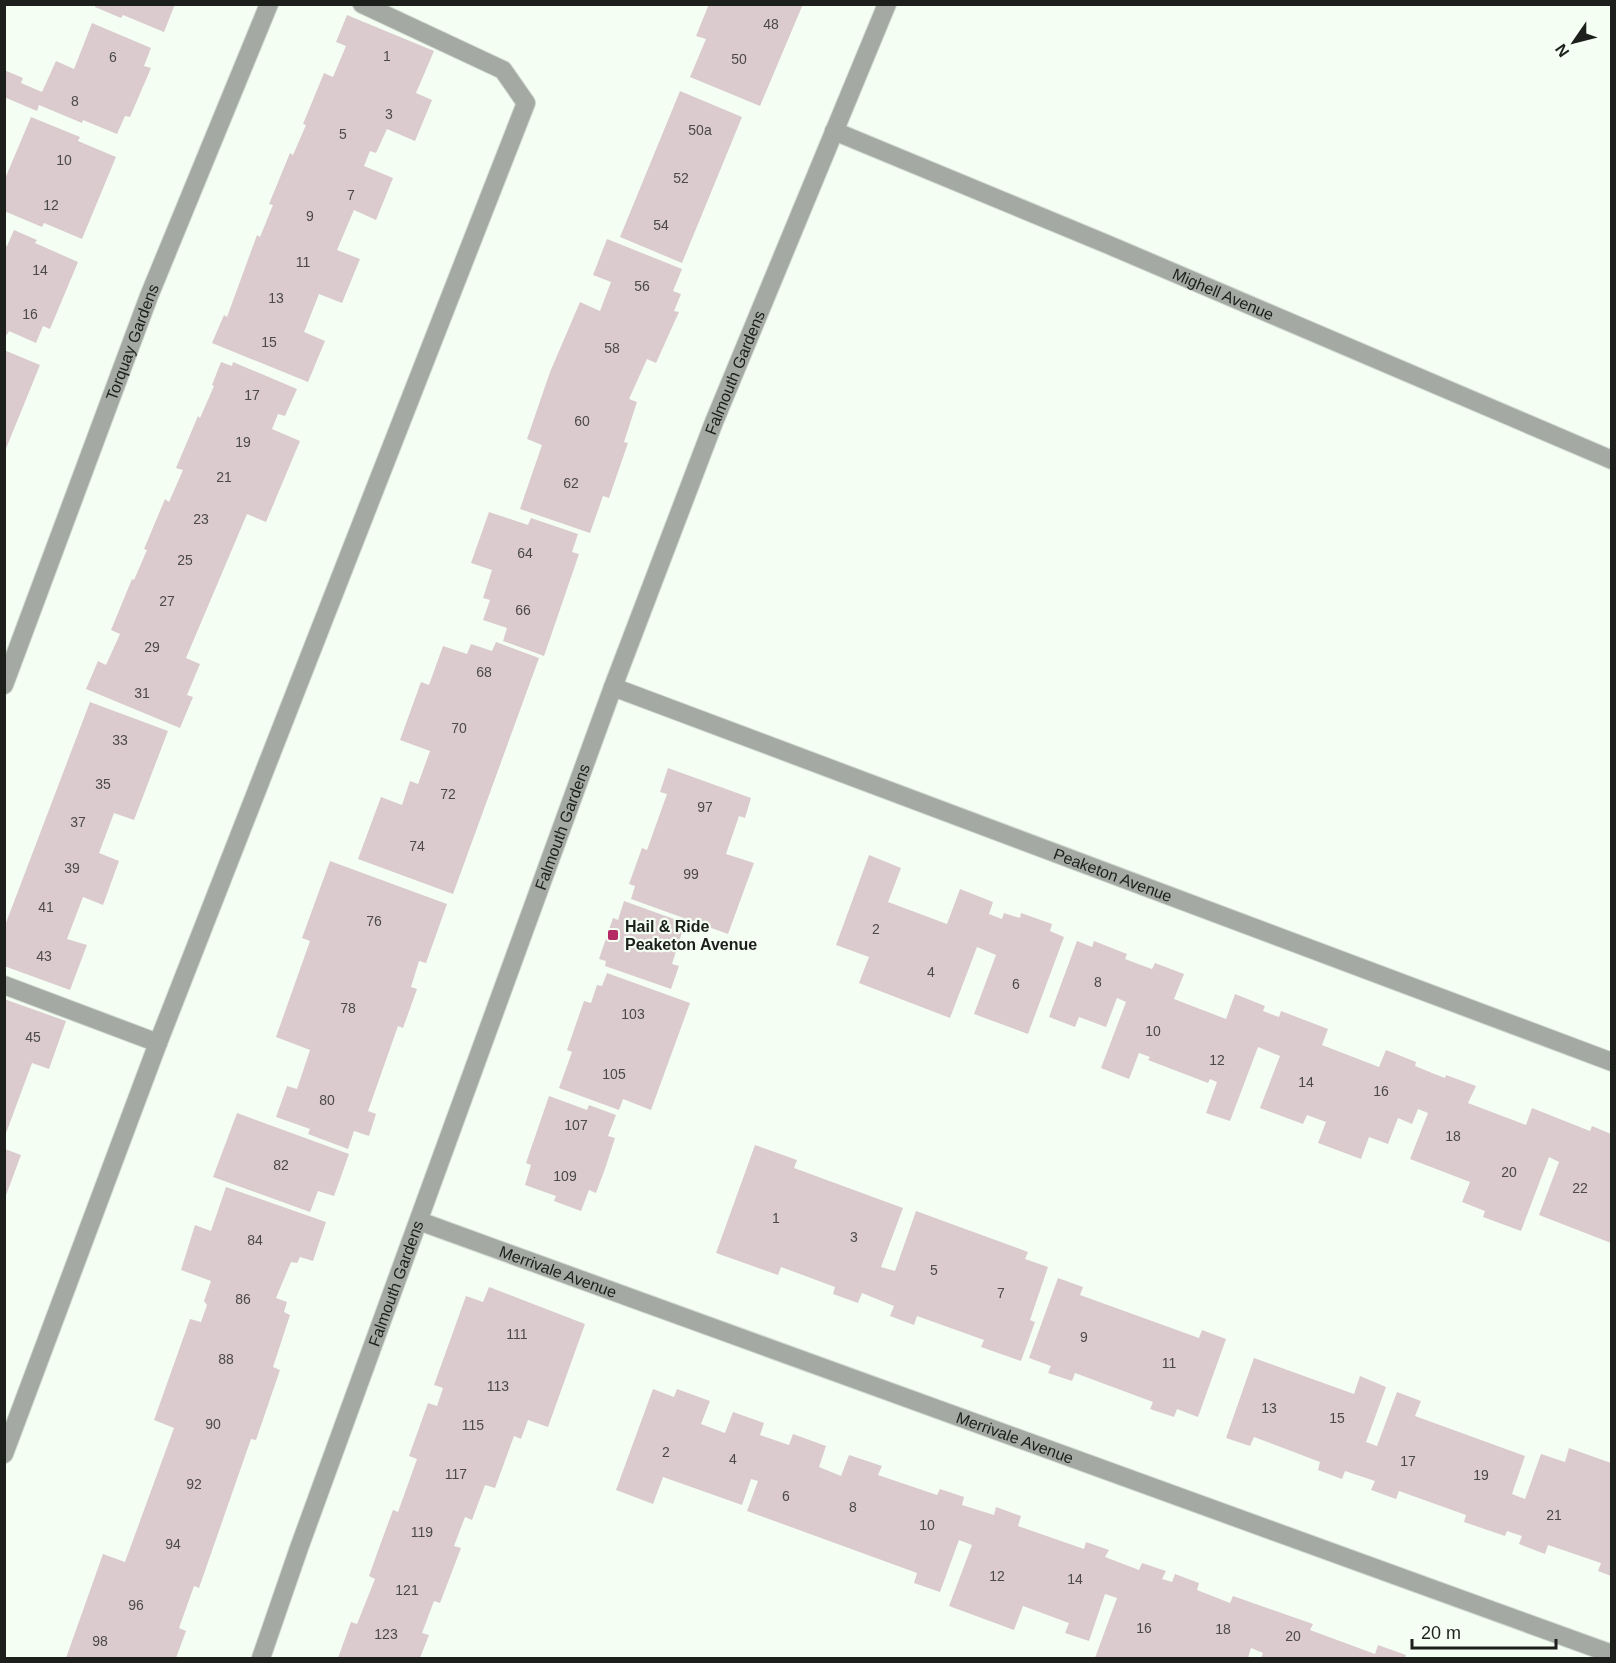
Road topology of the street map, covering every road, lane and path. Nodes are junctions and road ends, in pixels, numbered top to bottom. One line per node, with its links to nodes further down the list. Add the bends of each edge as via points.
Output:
1 (269, 4): 6 (street, Torquay Gardens, via 148,296)
2 (362, 4): 9 (street, via 503,70 526,103)
3 (887, 4): 4 (street, Falmouth Gardens)
4 (834, 130): 5 (street, Mighell Avenue); 7 (street, Falmouth Gardens, via 714,422)
5 (1611, 460)
6 (4, 685)
7 (613, 687): 10 (street, Peaketon Avenue); 11 (street, Falmouth Gardens)
8 (4, 985): 9 (street)
9 (158, 1043): 12 (street)
10 (1611, 1062)
11 (419, 1221): 13 (street, Merrivale Avenue); 14 (street, Falmouth Gardens)
12 (4, 1454)
13 (1611, 1654)
14 (261, 1659)

